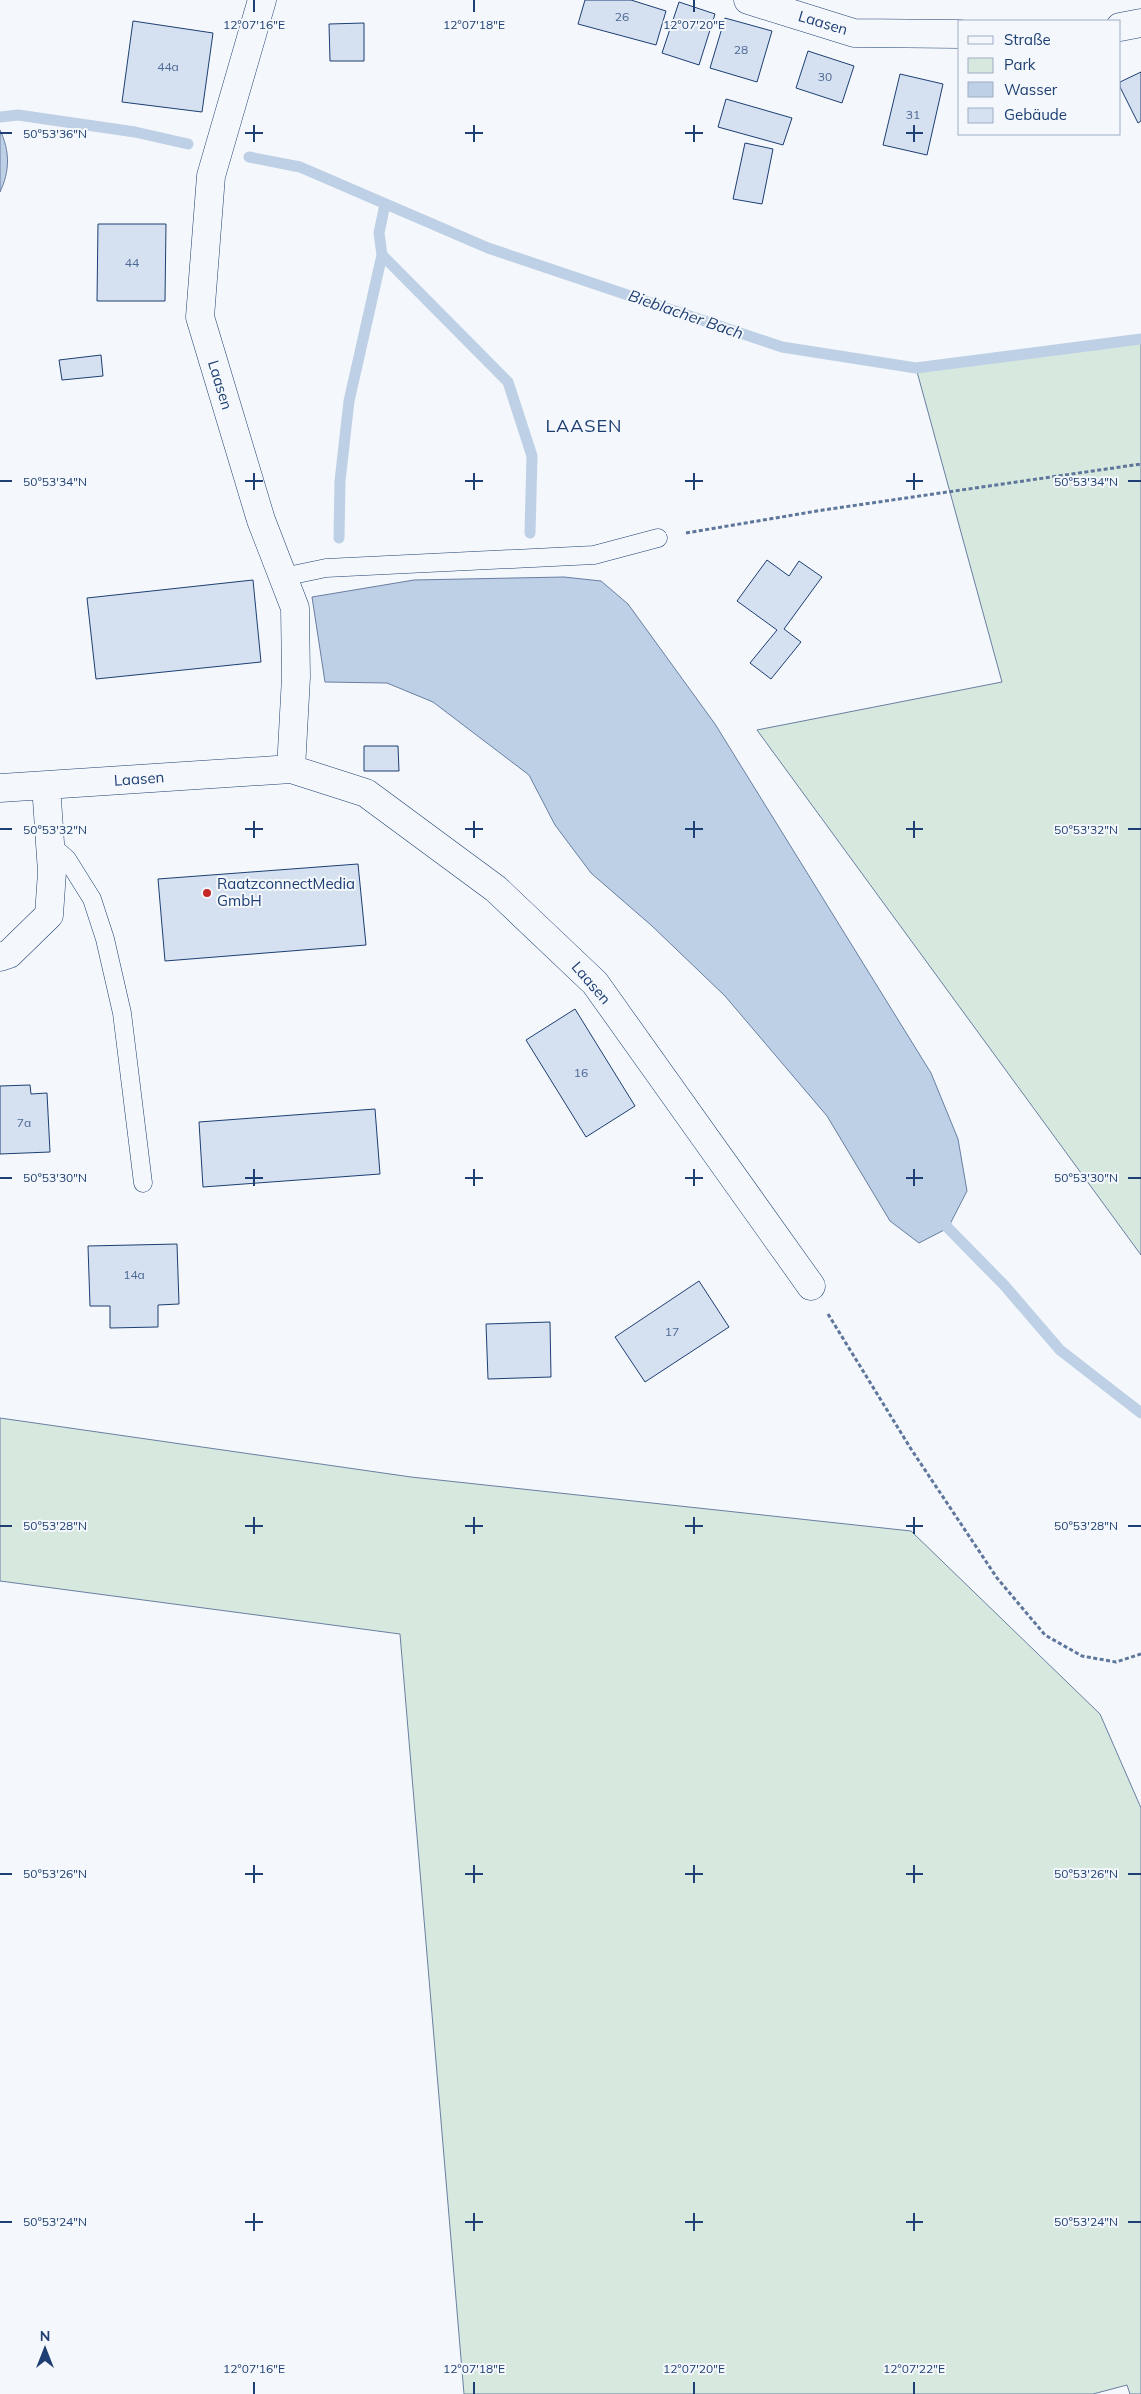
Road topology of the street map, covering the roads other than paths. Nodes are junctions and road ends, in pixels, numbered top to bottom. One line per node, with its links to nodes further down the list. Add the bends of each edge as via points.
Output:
1 (262, 0): 7 (street, Laasen, via 211,176 200,317 260,520)
2 (748, 0): 5 (street, Laasen, via 854,33)
3 (1141, 23): 4 (street)
4 (1121, 27)
5 (958, 34)
6 (658, 538): 7 (lane, via 594,555 326,568)
7 (283, 577): 8 (street, Laasen, via 295,608)
8 (292, 769): 9 (street, Laasen); 14 (street, Laasen, via 366,793 496,888 595,983)
9 (46, 785): 10 (street, Laasen); 11 (street)
10 (0, 788)
11 (50, 844): 12 (street, via 52,872 48,915 9,954); 13 (lane, via 67,859 92,899 105,939 122,1013)
12 (0, 957)
13 (143, 1183)
14 (811, 1286)

